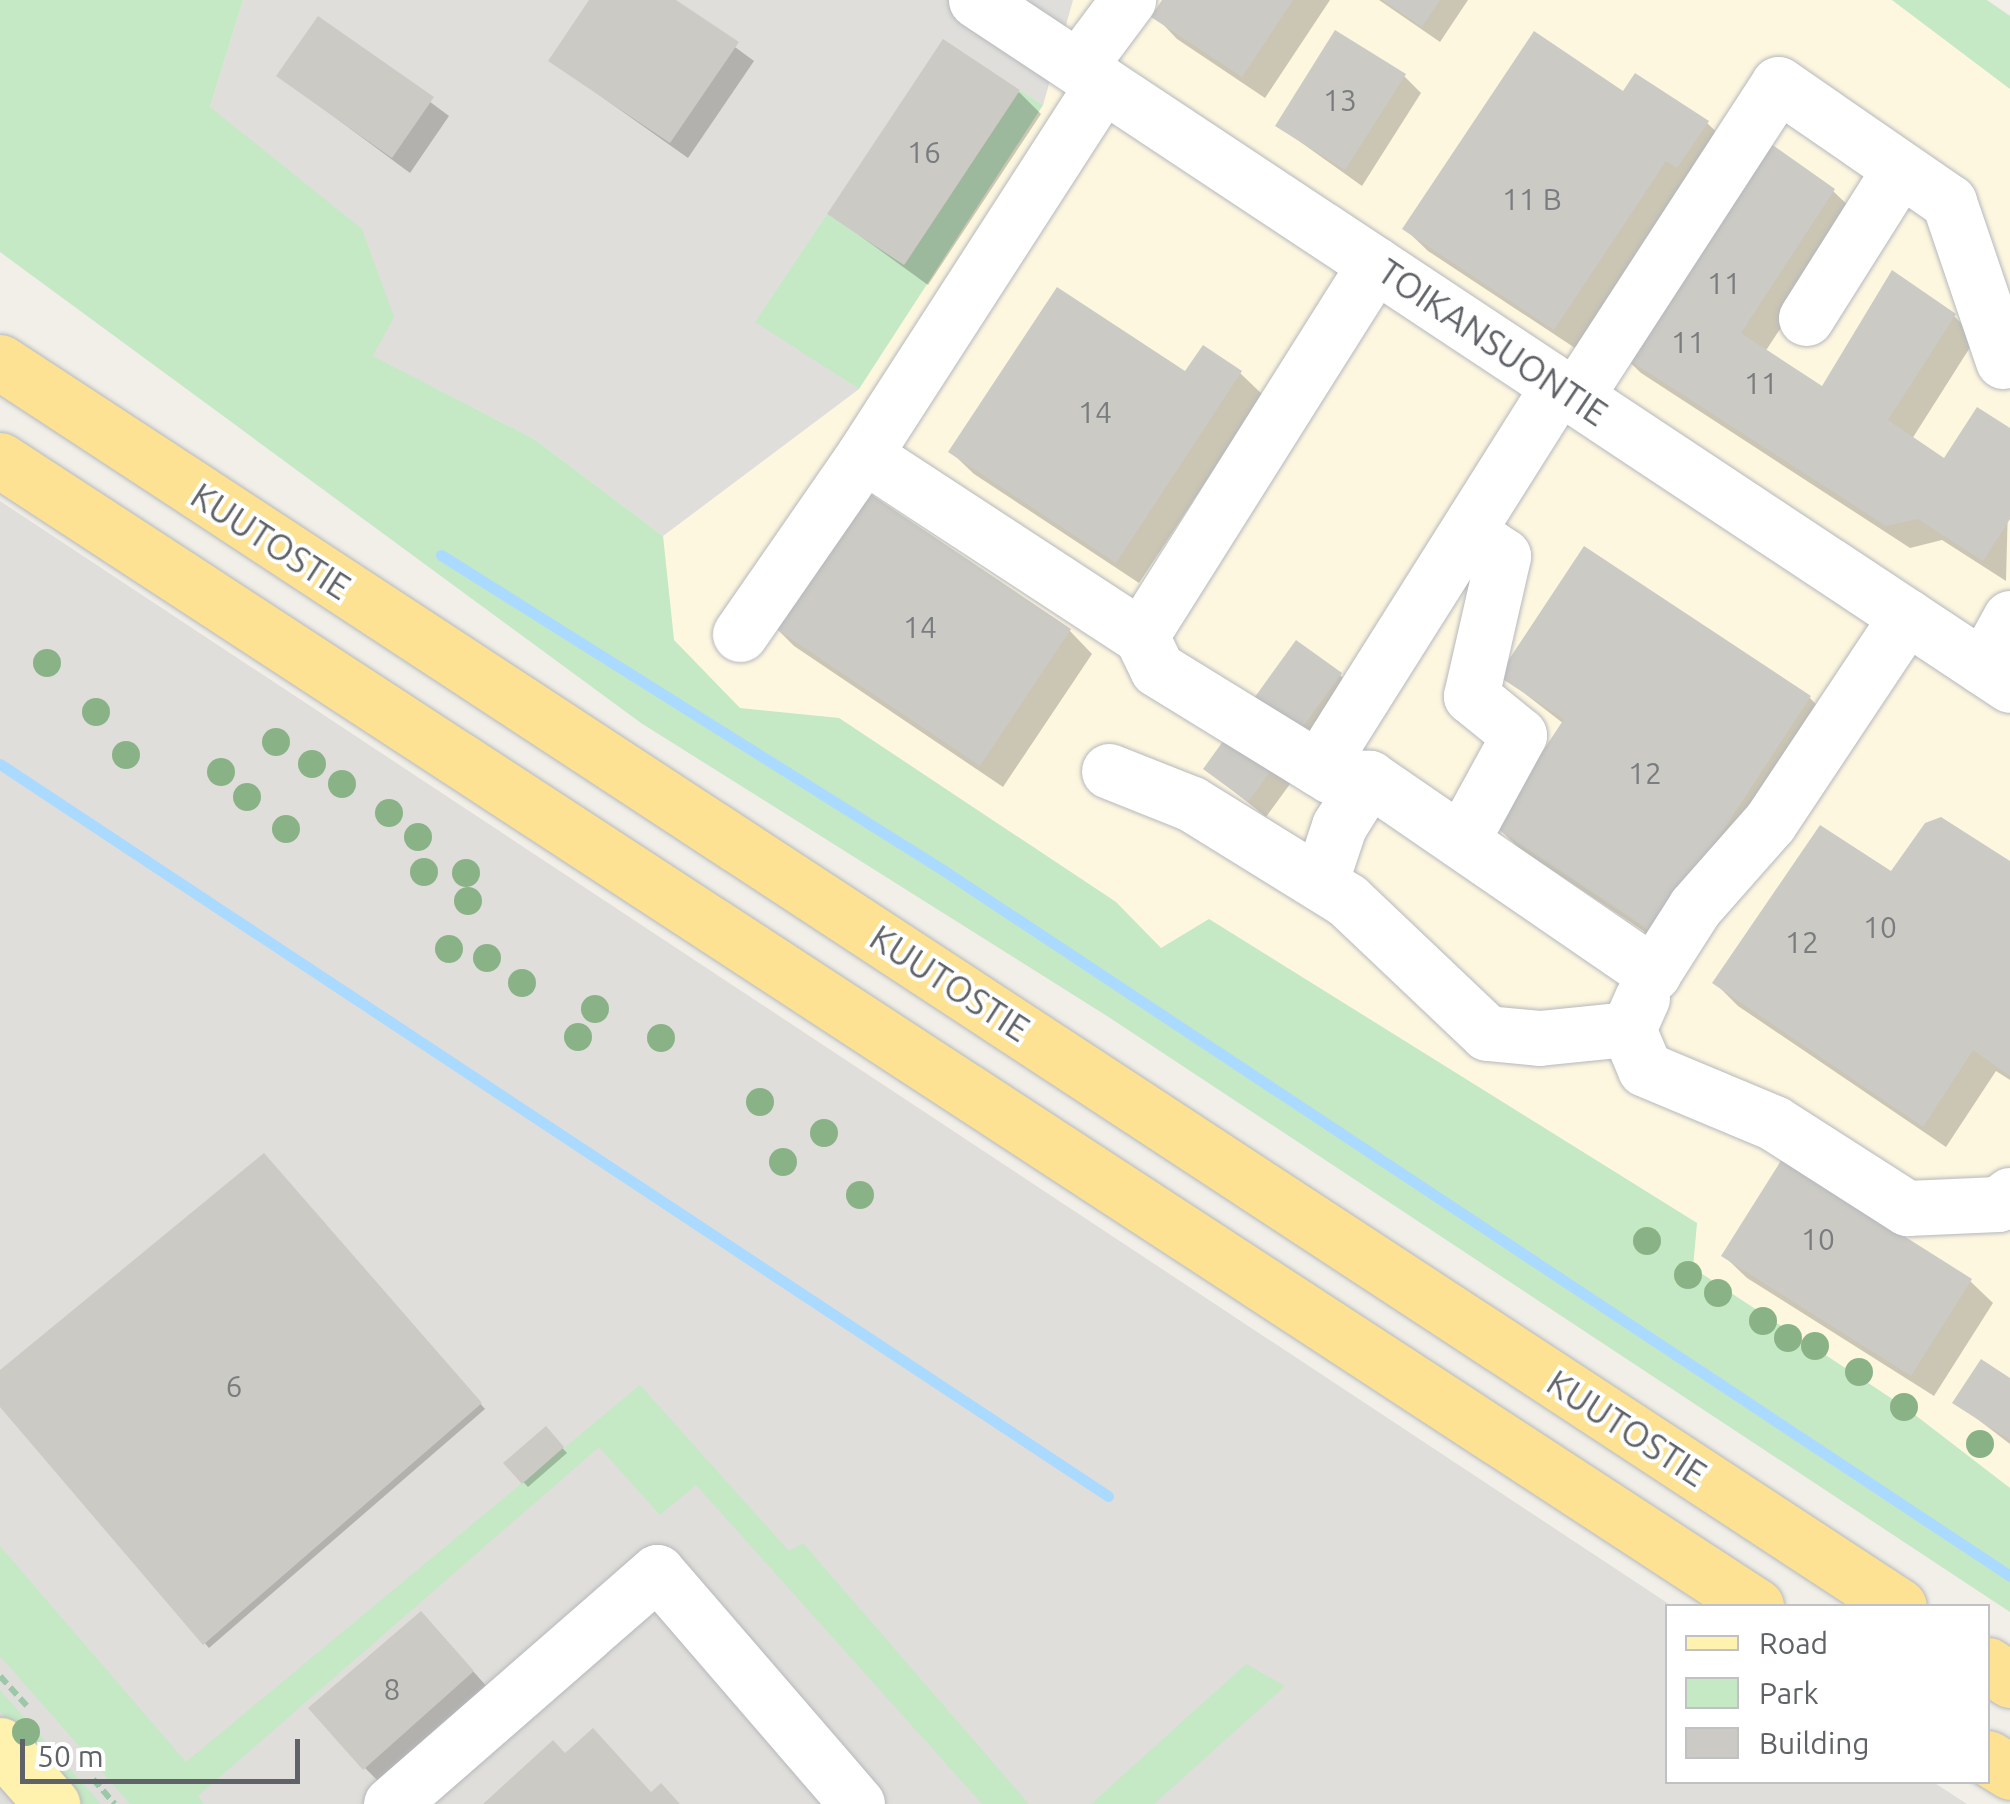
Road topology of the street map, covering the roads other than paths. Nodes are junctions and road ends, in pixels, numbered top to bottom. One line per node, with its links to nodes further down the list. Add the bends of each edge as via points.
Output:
1 (976, 0): 3 (street, TOIKANSUONTIE)
2 (1128, 0): 3 (street)
3 (1090, 75): 5 (street, TOIKANSUONTIE); 10 (street)
4 (1900, 169): 6 (street); 7 (street, via 1949,202); 9 (street, via 1778,84)
5 (1375, 264): 9 (street, TOIKANSUONTIE); 16 (street)
6 (1806, 318)
7 (2004, 361)
8 (0, 362): 26 (highway, KUUTOSTIE)
9 (1568, 392): 12 (street); 13 (street, TOIKANSUONTIE)
10 (864, 455): 15 (street); 16 (street)
11 (0, 460): 25 (highway)
12 (1468, 532): 19 (street); 20 (street, via 1503,556 1471,696 1519,735)
13 (1907, 616): 17 (street, TOIKANSUONTIE); 22 (street, via 1770,822 1695,908)
14 (2010, 618): 17 (street)
15 (740, 634)
16 (1141, 636): 19 (street, via 1157,669)
17 (1997, 676)
18 (1109, 771): 21 (street, via 1192,804)
19 (1343, 773): 20 (street); 21 (street, via 1339,826)
20 (1461, 840): 22 (street)
21 (1320, 884): 23 (street, via 1401,949 1487,1033 1539,1038)
22 (1654, 973): 23 (street)
23 (1628, 1029): 24 (street, via 1645,1069 1774,1123 1907,1208 1998,1204)
24 (2010, 1195)
25 (1753, 1604)
26 (1896, 1604)
27 (0, 1745): 28 (main road)
28 (52, 1804)
29 (391, 1804): 30 (street, via 657,1572)
30 (857, 1804)

